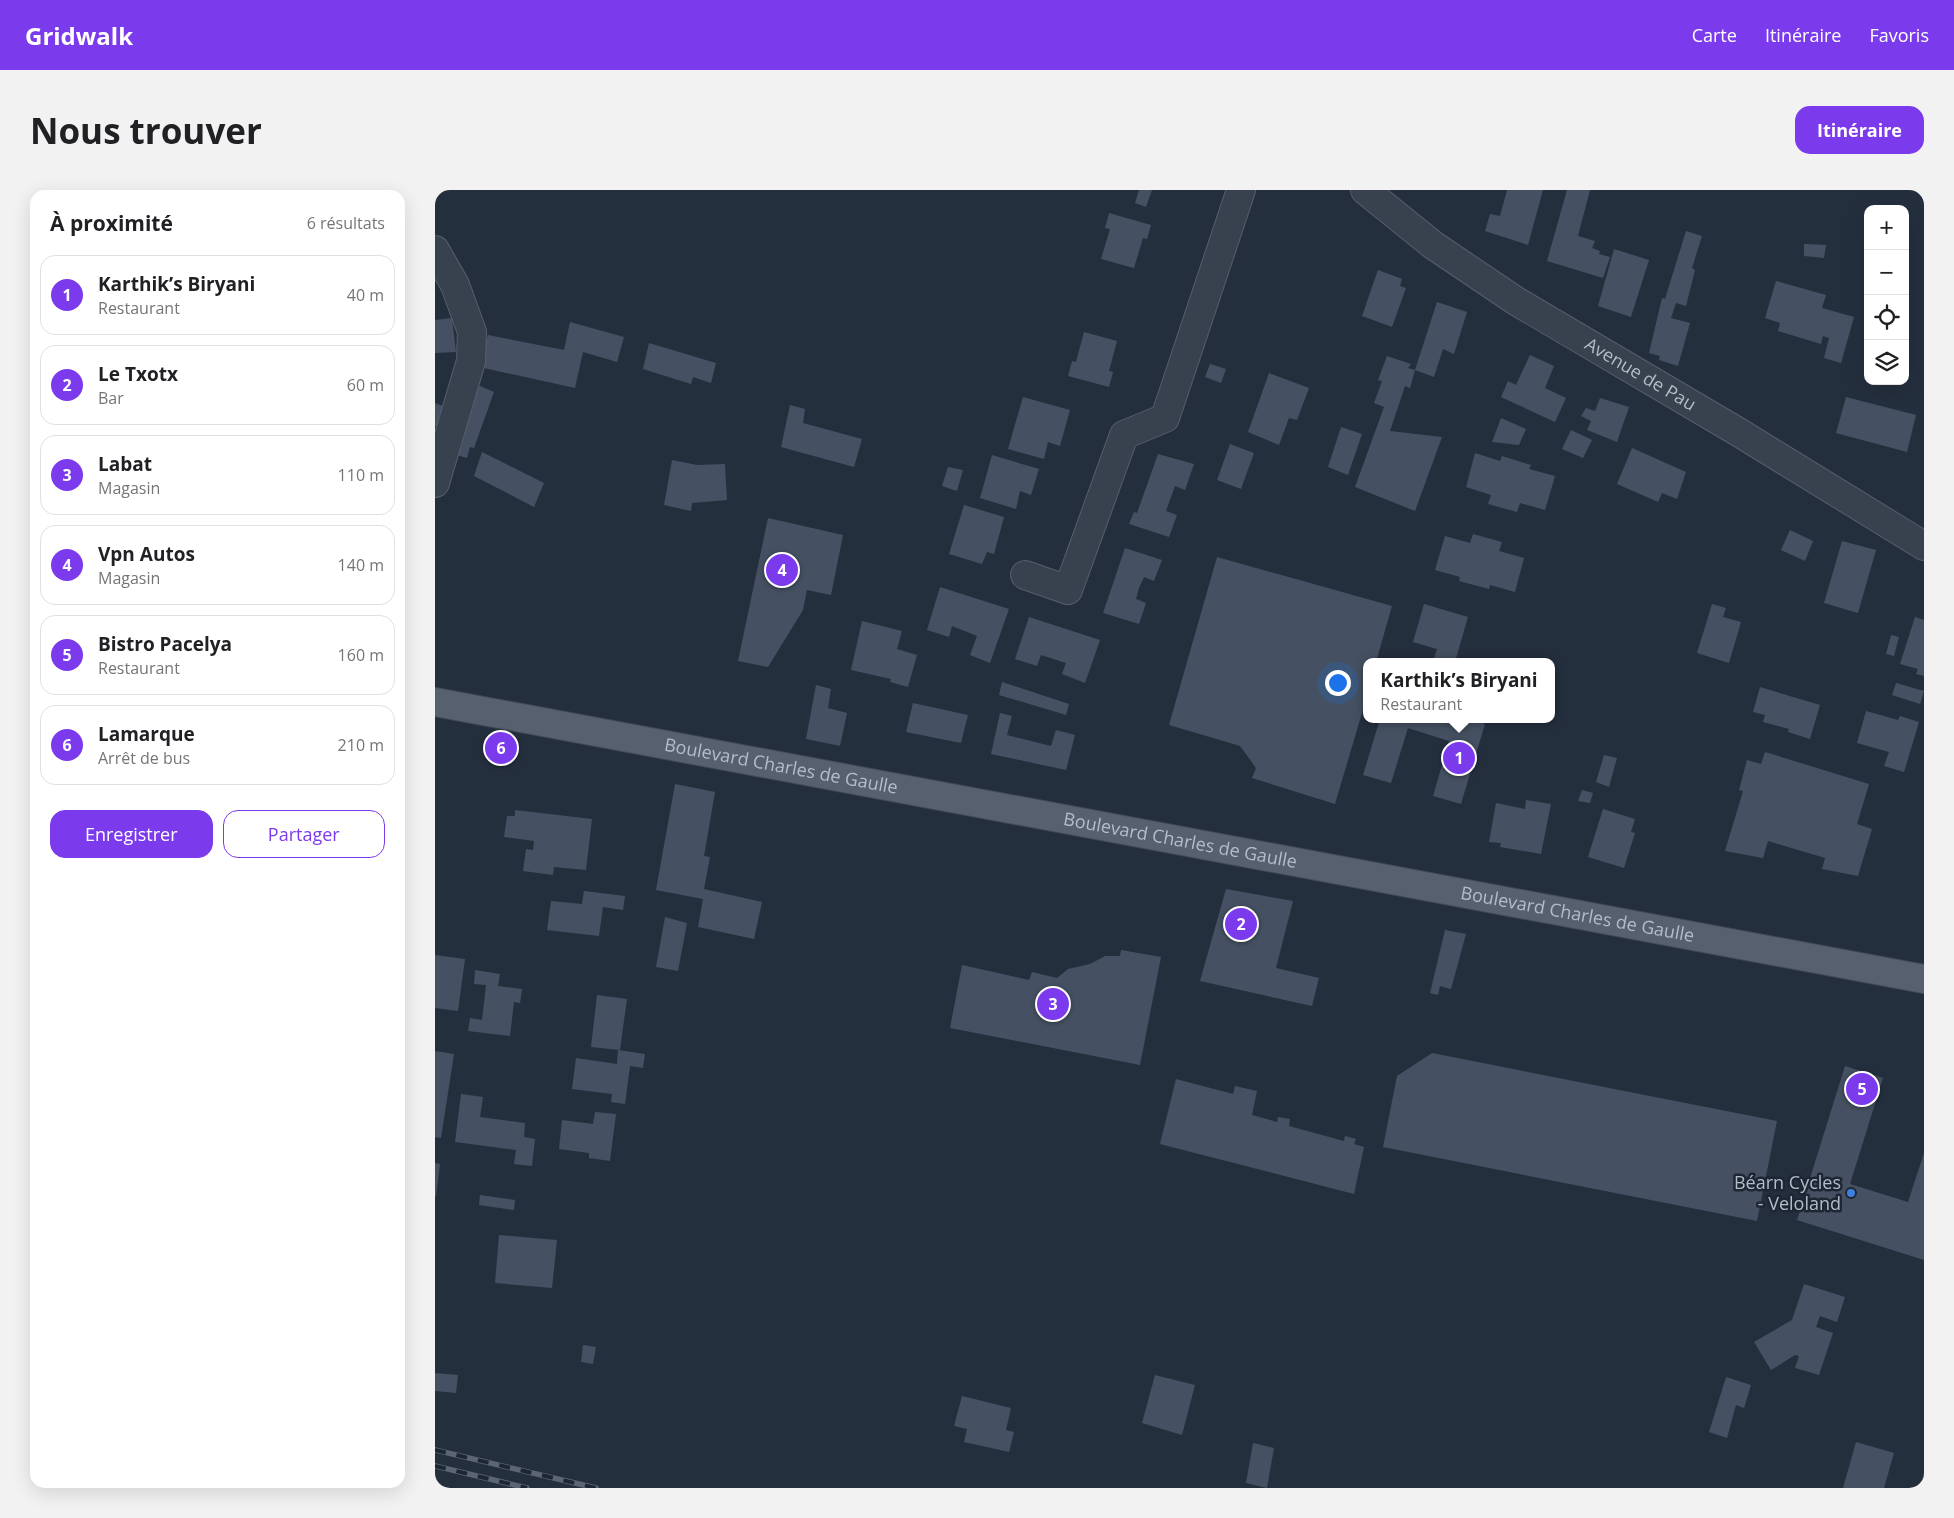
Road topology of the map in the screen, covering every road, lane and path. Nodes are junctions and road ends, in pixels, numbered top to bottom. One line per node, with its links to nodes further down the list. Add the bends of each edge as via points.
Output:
1 (1241, 190): 6 (street, via 1165,418 1124,435 1068,590)
2 (1365, 190): 5 (street, Avenue de Pau, via 1433,245 1516,301)
3 (435, 250): 4 (street, via 455,284 472,332 471,361)
4 (435, 483)
5 (1924, 546)
6 (1025, 575)
7 (435, 702): 8 (main road, Boulevard Charles de Gaulle)
8 (1924, 979)

